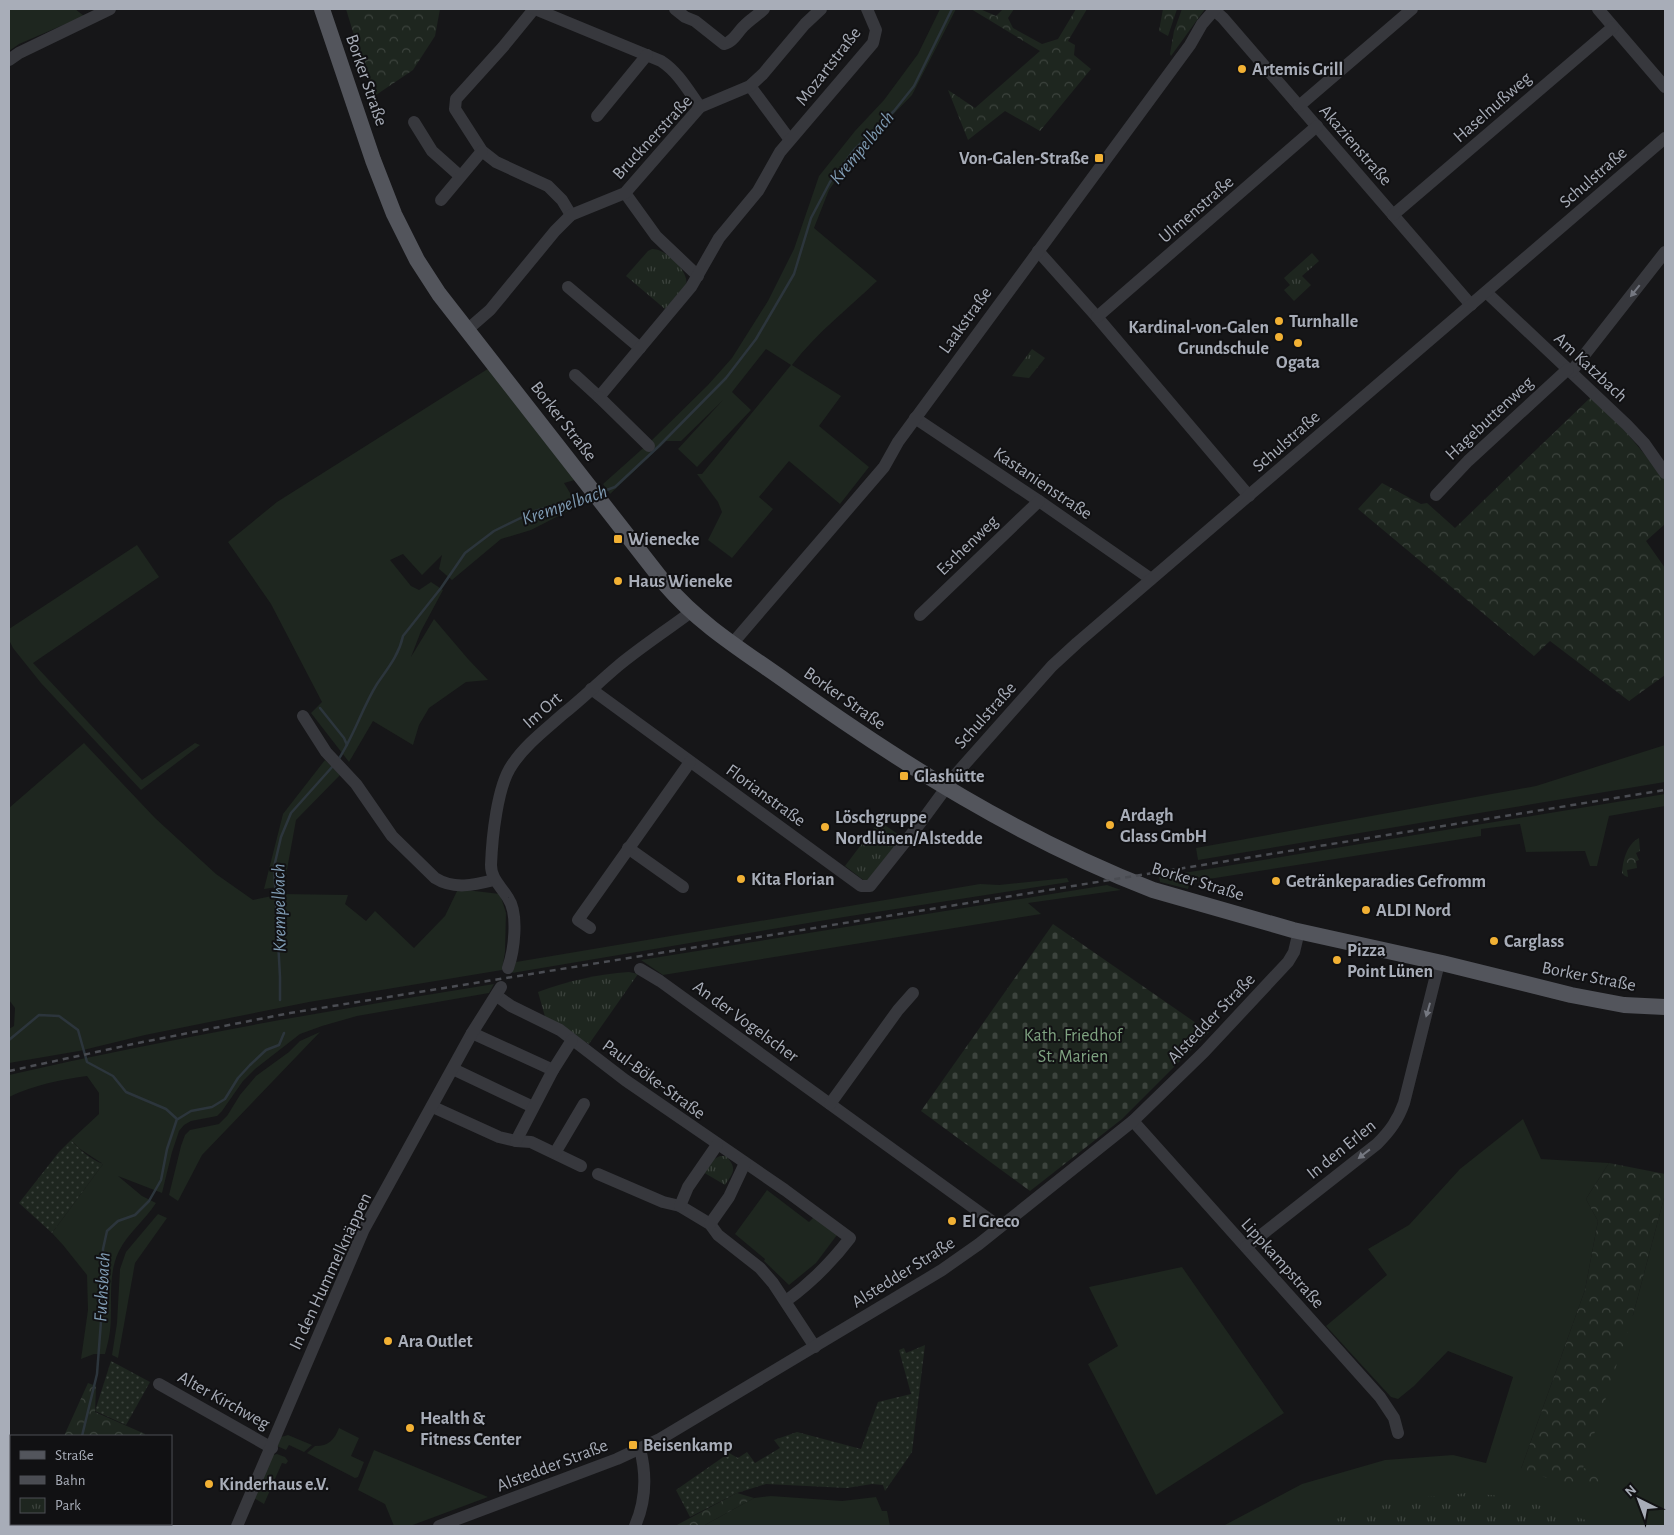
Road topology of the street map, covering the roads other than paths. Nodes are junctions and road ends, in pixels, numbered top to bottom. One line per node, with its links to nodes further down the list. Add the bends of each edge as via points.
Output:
1 (110, 9): 13 (street)
2 (322, 9): 36 (main road, Borker Straße, via 394,214 417,260)
3 (535, 9): 12 (street); 23 (street, via 456,99 455,109)
4 (675, 9): 5 (street, via 724,44)
5 (764, 9)
6 (821, 9): 14 (street, Brucknerstraße)
7 (867, 9): 22 (street, Mozartstraße, via 876,30 873,43)
8 (1214, 9): 16 (street, Akazienstraße); 29 (street, Laakstraße)
9 (1412, 9): 16 (street)
10 (1598, 9): 11 (street)
11 (1613, 27): 15 (street); 28 (street, Haselnußweg)
12 (647, 55): 17 (street, via 671,68); 18 (street)
13 (9, 60)
14 (750, 86): 17 (street, Brucknerstraße); 22 (street)
15 (1665, 87)
16 (1299, 106): 20 (street, Akazienstraße)
17 (700, 107): 25 (street, Brucknerstraße)
18 (597, 116)
19 (414, 122): 24 (street, via 432,151)
20 (1317, 126): 28 (street, Akazienstraße); 35 (street, Ulmenstraße)
21 (1665, 138): 33 (street, Schulstraße)
22 (790, 140): 31 (street, Mozartstraße, via 758,191 719,238)
23 (482, 151): 24 (street); 27 (street, via 496,162 555,191)
24 (460, 176): 26 (street)
25 (625, 193): 27 (street, Brucknerstraße); 31 (street, via 656,236)
26 (441, 200)
27 (571, 215): 36 (street, Brucknerstraße, via 490,310)
28 (1393, 215): 34 (street, Akazienstraße)
29 (1038, 251): 35 (street); 41 (street, Laakstraße)
30 (1663, 260): 38 (street, Hagebuttenweg, one-way to 38)
31 (698, 276): 37 (street, Mozartstraße)
32 (568, 287): 37 (street)
33 (1486, 292): 34 (street, Schulstraße); 38 (street, Am Katzbach)
34 (1471, 305): 45 (street, Schulstraße)
35 (1097, 317): 45 (street)
36 (467, 330): 48 (main road, Borker Straße, via 666,585)
37 (640, 348): 40 (street, Mozartstraße)
38 (1569, 370): 43 (street, Am Katzbach, via 1633,431); 44 (street, Hagebuttenweg, via 1468,461)
39 (575, 375): 40 (street)
40 (599, 397): 42 (street)
41 (915, 418): 46 (street, Kastanienstraße); 50 (street, Laakstraße, via 880,472)
42 (649, 446)
43 (1665, 473)
44 (1436, 495)
45 (1249, 496): 47 (street, Schulstraße)
46 (1038, 501): 47 (street, Kastanienstraße); 49 (street, Eschenweg)
47 (1151, 579): 54 (street, Schulstraße, via 1052,666)
48 (691, 612): 50 (main road, Borker Straße); 51 (street, Im Ort)
49 (920, 615)
50 (732, 644): 54 (main road, Borker Straße)
51 (592, 688): 53 (street, Florianstraße); 56 (street, Im Ort, via 533,740 511,766 502,788 496,819 491,865)
52 (302, 716): 56 (street, via 392,836 435,878 453,885 473,886)
53 (690, 762): 54 (street, Florianstraße, via 866,887 873,884); 55 (street)
54 (946, 788): 59 (main road, Borker Straße, via 1032,835 1137,884)
55 (628, 848): 57 (street); 58 (street, via 578,920)
56 (494, 880): 61 (street, via 509,899 513,911 514,935)
57 (683, 887)
58 (590, 928)
59 (1299, 931): 60 (main road, Borker Straße); 74 (street, Alstedder Straße, via 1288,962)
60 (1439, 963): 65 (main road, Borker Straße, via 1599,1001); 84 (street, In den Erlen, one-way to 84, via 1404,1103 1391,1130)
61 (508, 968)
62 (640, 970): 71 (street, An der Vogelscher, via 660,980)
63 (499, 991): 66 (street, In den Hummelknäppen); 67 (street, Paul-Böke-Straße, via 511,1006 560,1030)
64 (913, 993): 71 (street)
65 (1665, 1007)
66 (472, 1033): 68 (street, In den Hummelknäppen); 69 (street)
67 (572, 1040): 69 (street); 76 (street, Paul-Böke-Straße)
68 (453, 1069): 72 (street); 73 (street, In den Hummelknäppen)
69 (553, 1070): 72 (street)
70 (584, 1104): 77 (street)
71 (830, 1104): 83 (street, An der Vogelscher)
72 (533, 1106): 75 (street)
73 (433, 1107): 75 (street, via 499,1137); 89 (street, In den Hummelknäppen, via 364,1229)
74 (1134, 1121): 83 (street, Alstedder Straße); 84 (street, Lippkampstraße)
75 (516, 1141): 77 (street, via 531,1142)
76 (717, 1145): 78 (street, Paul-Böke-Straße); 81 (street, via 688,1187)
77 (555, 1152): 79 (street)
78 (745, 1163): 82 (street, via 729,1198); 85 (street, Paul-Böke-Straße, via 850,1238 829,1265)
79 (581, 1166)
80 (598, 1174): 81 (street)
81 (680, 1206): 82 (street)
82 (710, 1224): 85 (street, via 718,1235 760,1268)
83 (1000, 1227): 86 (street, Alstedder Straße, via 942,1270)
84 (1246, 1247): 88 (street, Lippkampstraße, via 1380,1397 1394,1418)
85 (786, 1301): 86 (street)
86 (815, 1347): 90 (street, Alstedder Straße)
87 (159, 1384): 89 (street, Alter Kirchweg)
88 (1398, 1433)
89 (272, 1448): 91 (street, In den Hummelknäppen)
90 (640, 1449): 92 (street, Alstedder Straße); 93 (street, via 645,1483)
91 (237, 1526)
92 (439, 1526)
93 (635, 1526)

